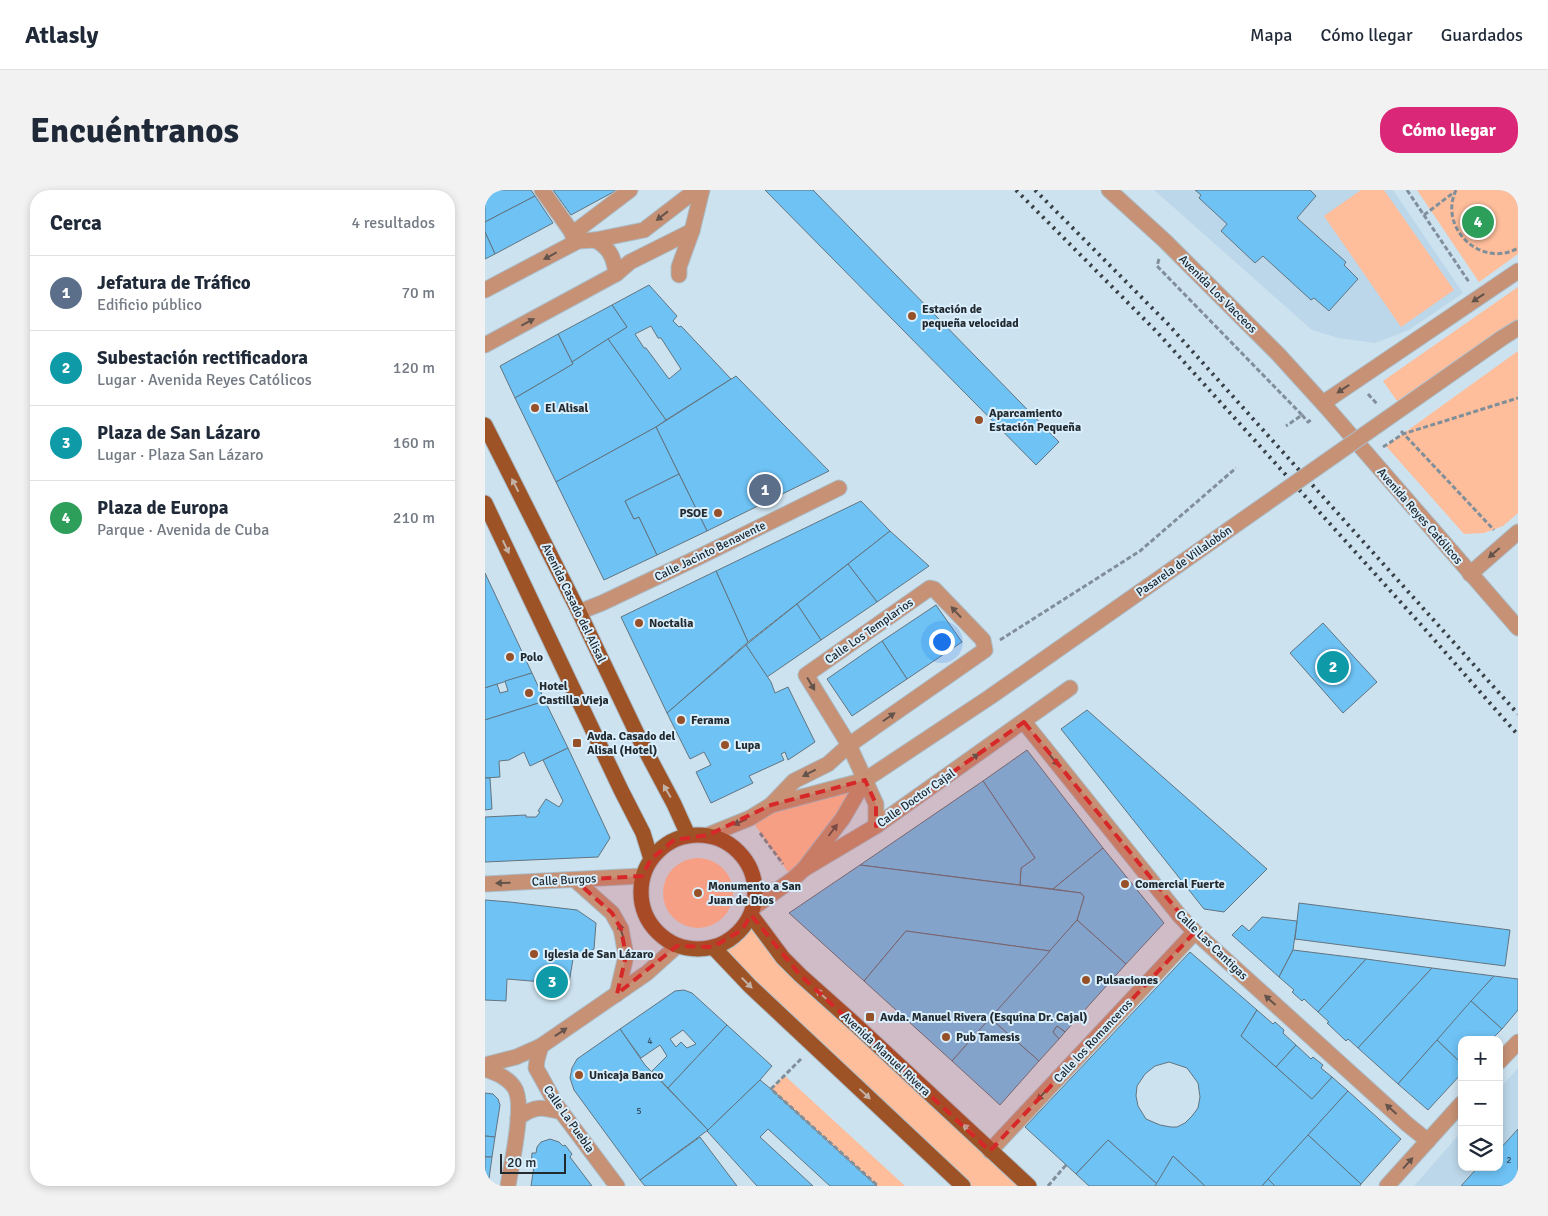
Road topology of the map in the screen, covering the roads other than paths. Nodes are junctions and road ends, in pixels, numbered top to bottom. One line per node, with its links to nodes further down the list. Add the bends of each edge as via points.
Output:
1 (541, 190): 7 (street)
2 (630, 190): 7 (street)
3 (696, 190): 8 (street, one-way to 8, via 644,230)
4 (702, 190): 6 (street)
5 (1109, 190): 15 (street, Avenida Los Vacceos, via 1273,348)
6 (692, 231): 10 (street, via 630,262); 11 (street, via 679,266)
7 (575, 238): 8 (street); 12 (street, one-way to 12)
8 (595, 240): 10 (street, via 603,244 615,260)
9 (1518, 271): 15 (street, one-way to 15)
10 (616, 274): 14 (street, one-way to 10)
11 (679, 275)
12 (485, 290)
13 (1518, 328): 26 (street, Pasarela de Villalobón, bridge, via 990,697)
14 (485, 345)
15 (1323, 403): 20 (street, Avenida Reyes Católicos)
16 (485, 425): 21 (main road, Avenida Casado del Alisal, one-way to 16)
17 (839, 488): 21 (street, Calle Jacinto Benavente)
18 (485, 503): 31 (main road, one-way to 31, via 643,833)
19 (1518, 532): 20 (street, one-way to 20)
20 (1470, 574): 22 (street, Avenida Reyes Católicos)
21 (579, 612): 29 (main road, Avenida Casado del Alisal, one-way to 21)
22 (1518, 628)
23 (1070, 688): 24 (street, Calle Doctor Cajal)
24 (1024, 722): 28 (street, Calle Doctor Cajal, one-way to 24); 37 (street, Calle Las Cantigas, one-way to 37)
25 (849, 745): 25 (street, Calle Los Templarios, one-way to 25, via 985,650 983,640 934,589 930,588 806,675); 26 (street); 27 (street, one-way to 27, via 827,764 794,781)
26 (865, 780): 27 (street); 28 (street, via 876,804); 32 (street, Calle Doctor Cajal, one-way to 26, via 843,818)
27 (771, 805): 30 (street, one-way to 30, via 750,818)
28 (876, 826): 32 (street, Calle Doctor Cajal)
29 (689, 835): 30 (main road); 31 (main road, via 661,848)
30 (708, 835): 36 (main road, via 723,840 747,861 755,891)
31 (651, 859): 33 (main road)
32 (799, 874): 36 (street, Calle Doctor Cajal)
33 (643, 876): 34 (street, Calle Burgos); 38 (main road, via 640,893 650,925)
34 (575, 880): 35 (street, Calle Burgos, one-way to 35); 40 (street, one-way to 34, via 626,956 621,929 612,913)
35 (485, 884)
36 (752, 911): 39 (main road, via 741,930); 49 (main road, Avenida Manuel Rivera, one-way to 36, via 783,958)
37 (1195, 932): 48 (street, Calle Las Cantigas, one-way to 37); 49 (street, Calle los Romanceros, one-way to 49)
38 (677, 946): 39 (main road); 40 (street)
39 (713, 948): 52 (main road, one-way to 52)
40 (617, 994): 42 (street, one-way to 40)
41 (1518, 1042): 43 (street)
42 (541, 1046): 44 (street); 46 (street, Calle La Puebla, via 537,1060 539,1075)
43 (1503, 1058)
44 (485, 1067): 47 (street, via 515,1088 519,1099)
45 (1458, 1108): 48 (street)
46 (562, 1112): 47 (street, via 538,1108); 51 (street, Calle La Puebla)
47 (518, 1118): 50 (street)
48 (1429, 1141): 54 (street, one-way to 48)
49 (990, 1150): 53 (main road, Avenida Manuel Rivera)
50 (508, 1186)
51 (617, 1186)
52 (963, 1186)
53 (1029, 1186)
54 (1387, 1186)

